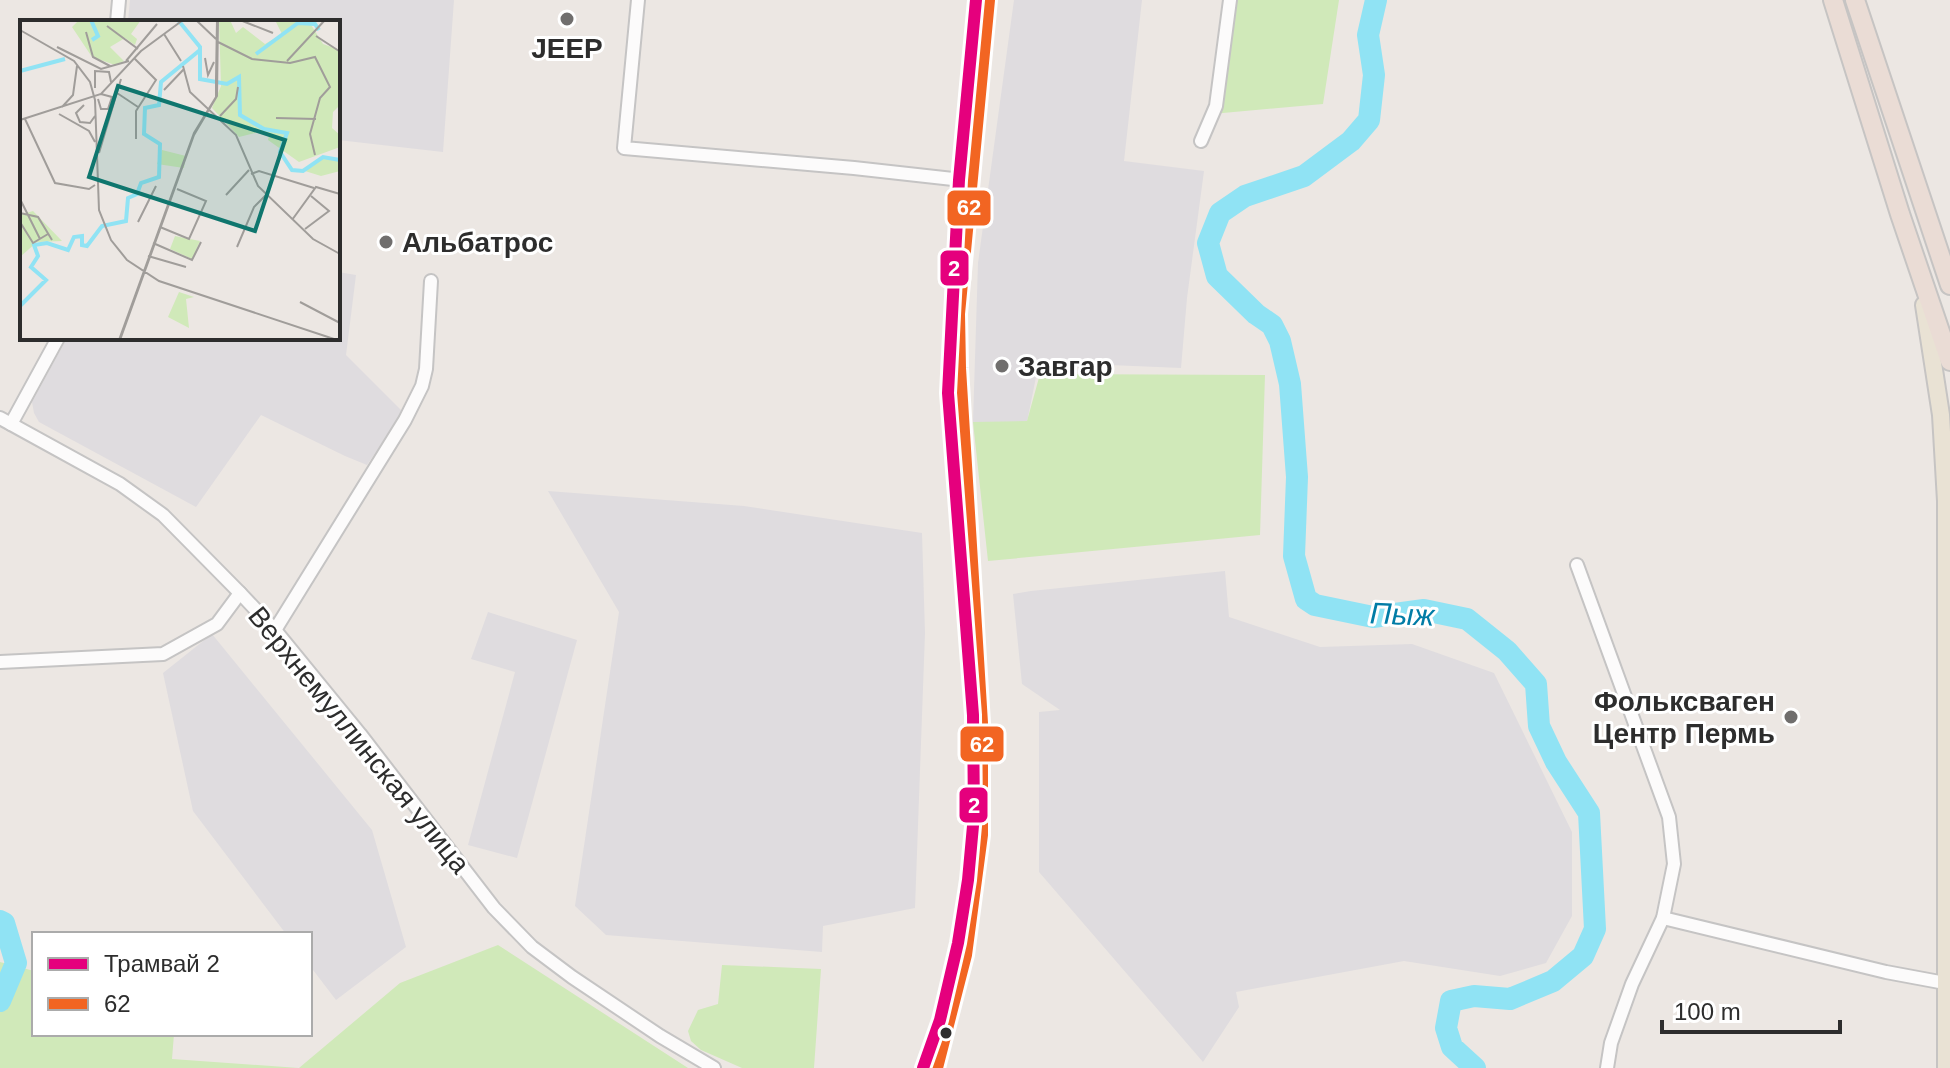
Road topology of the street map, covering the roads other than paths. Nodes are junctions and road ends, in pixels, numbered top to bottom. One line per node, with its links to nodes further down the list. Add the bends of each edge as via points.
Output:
1 (119, 0): 8 (street)
2 (638, 0): 11 (street, via 624,148)
3 (989, 0): 11 (street)
4 (1230, 0): 10 (street, via 1216,106)
5 (1833, 0): 12 (highway)
6 (1855, 0): 9 (highway)
7 (1862, 0): 9 (street)
8 (117, 20)
9 (1873, 49): 14 (highway)
10 (1201, 141)
11 (971, 181): 25 (street, via 959,314 982,723 982,835 966,955)
12 (1900, 214): 16 (highway); 23 (main road, via 1927,319 1941,415 1946,501)
13 (431, 281): 20 (street, via 422,386)
14 (1949, 283)
15 (57, 340): 17 (street)
16 (1950, 361)
17 (6, 421): 19 (street, Верхнемуллинская улица, via 120,484 163,515)
18 (1577, 565): 22 (street, via 1669,817 1674,864)
19 (240, 593): 20 (street, Верхнемуллинская улица); 21 (street, via 217,624 163,654)
20 (275, 630): 24 (street, Верхнемуллинская улица, via 485,897 532,947)
21 (0, 662)
22 (1663, 918): 23 (street); 26 (street, via 1632,984)
23 (1945, 983): 27 (main road)
24 (714, 1068)
25 (937, 1068)
26 (1607, 1068)
27 (1946, 1068)

